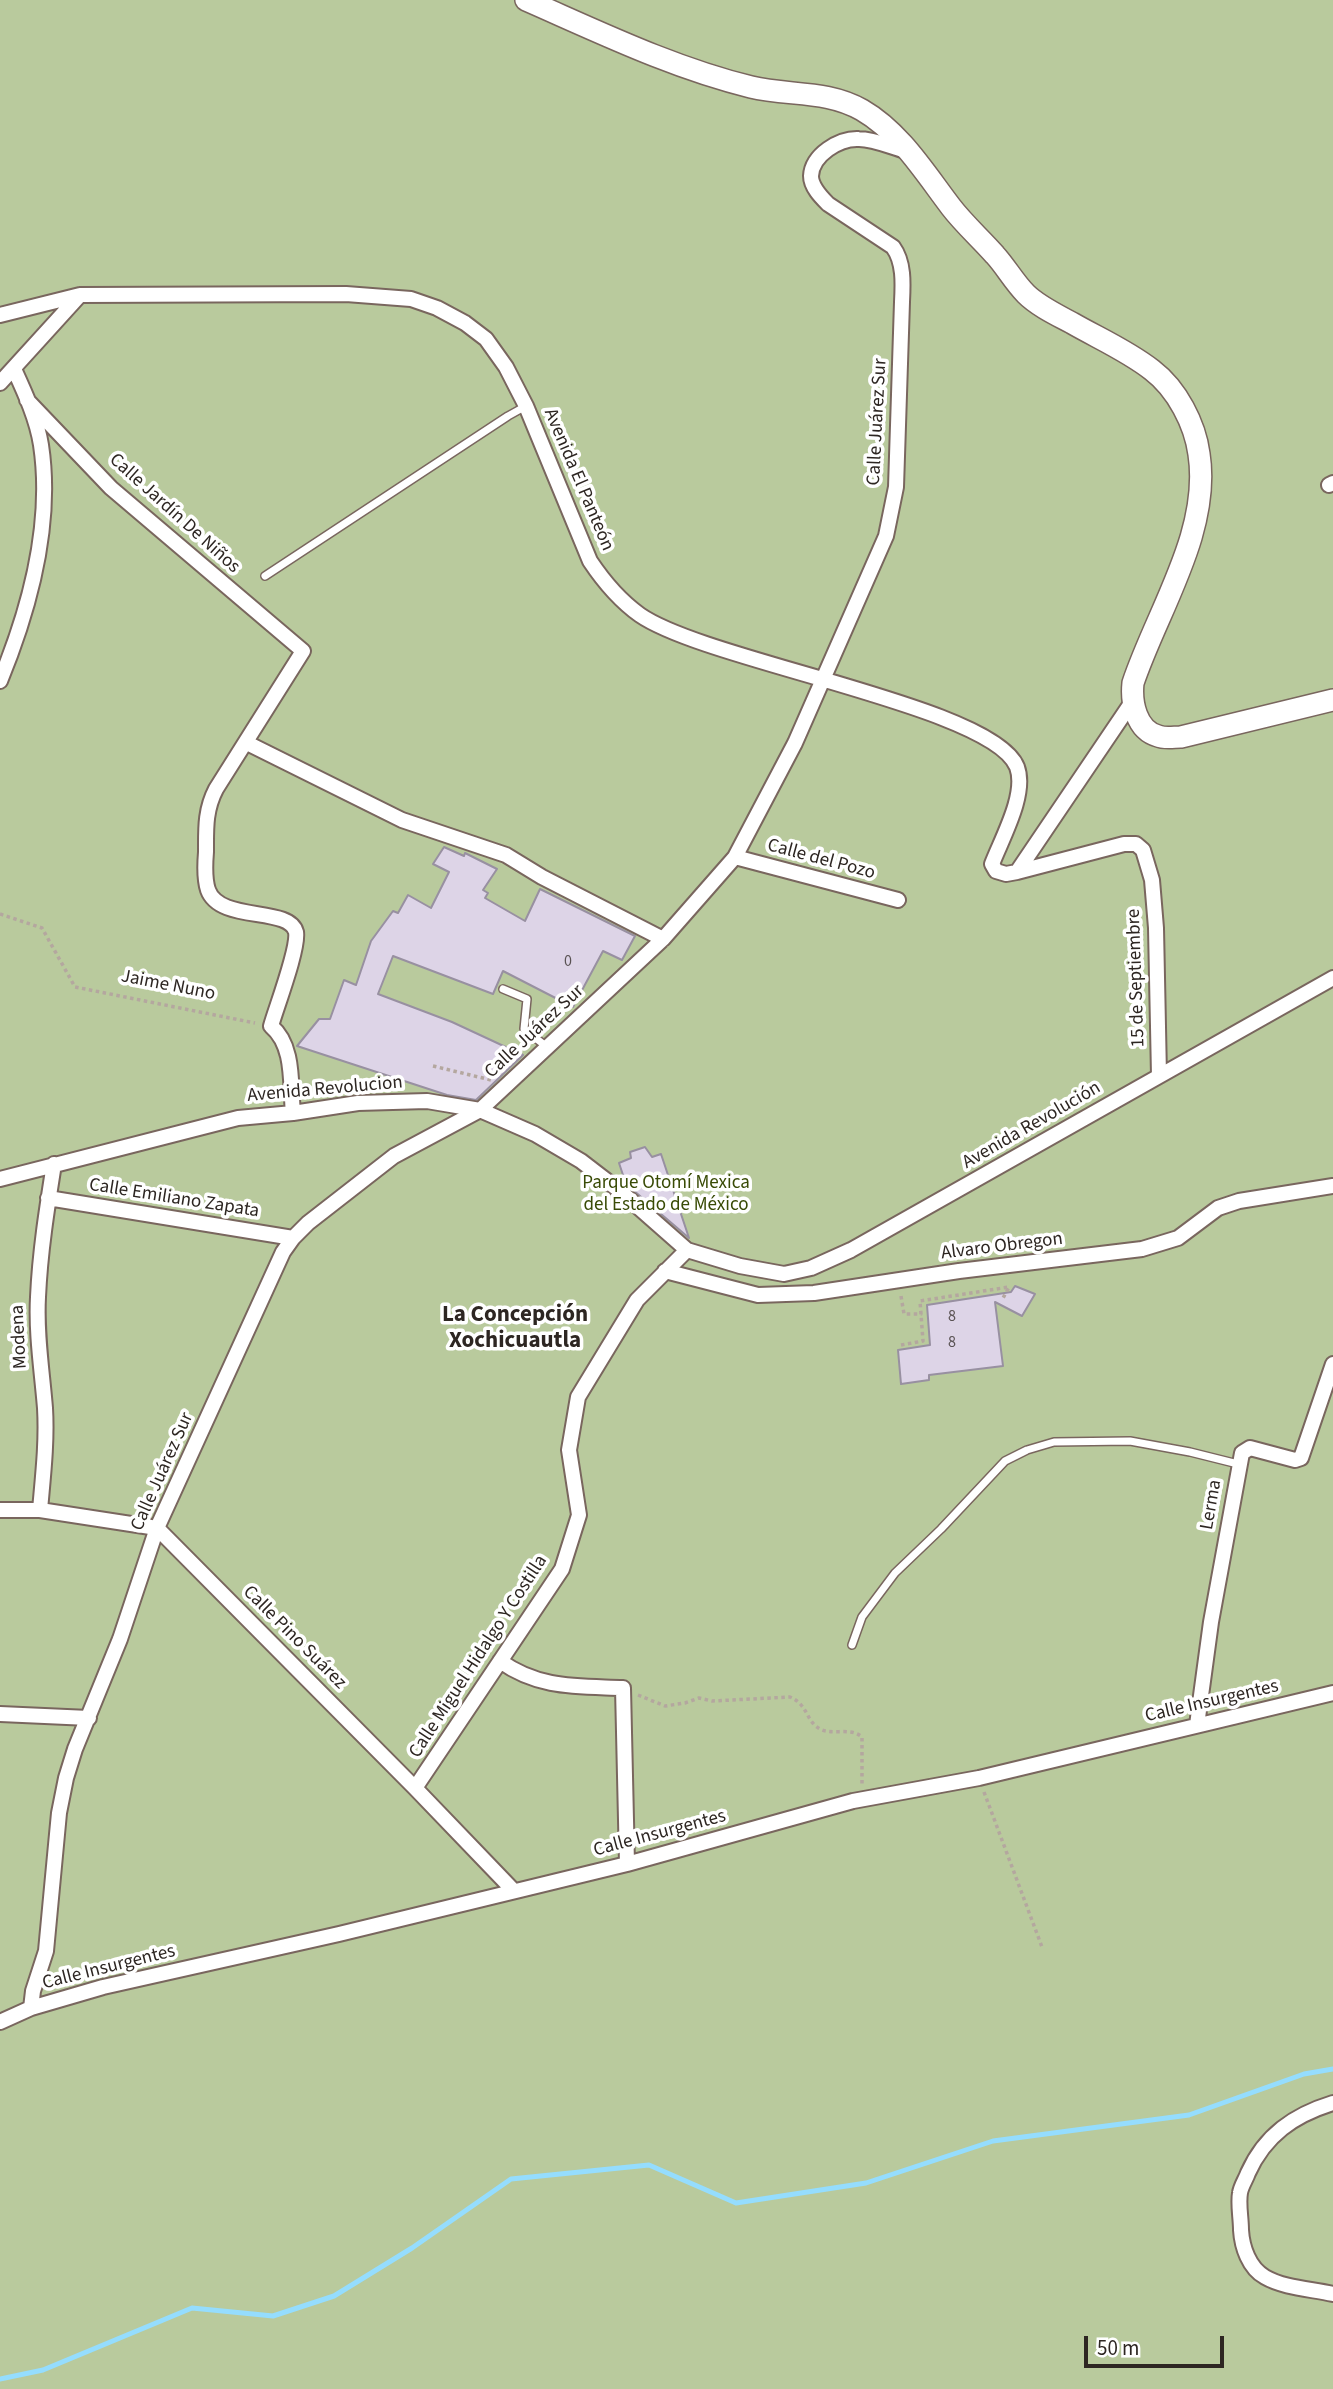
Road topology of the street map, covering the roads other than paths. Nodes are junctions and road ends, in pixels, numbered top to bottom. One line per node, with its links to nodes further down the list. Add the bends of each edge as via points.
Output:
1 (526, 0): 2 (main road, via 705,73 752,87 843,101 864,111)
2 (908, 151): 11 (street, Calle Juárez Sur, via 860,139 845,140 823,154 811,177 828,204 892,247 899,256 903,281 896,487 886,536); 13 (main road, via 1027,295 1153,371 1173,393 1195,435 1200,457 1198,514 1139,665)
3 (80, 295): 4 (street, Avenida El Panteón); 5 (street); 8 (street, Avenida El Panteón, via 346,294 411,299 446,313 486,338)
4 (0, 316)
5 (14, 369): 6 (street); 7 (street)
6 (0, 383)
7 (27, 400): 10 (street, via 40,444 40,529 29,599); 14 (street, Calle Jardín De Niños, via 111,488 303,651)
8 (526, 406): 9 (lane); 11 (street, Avenida El Panteón, via 590,561 617,596 675,633)
9 (265, 576)
10 (0, 681)
11 (822, 681): 15 (street, Calle Juárez Sur); 16 (street, Avenida El Panteón, via 950,720 1011,756 1019,787 992,864 996,871)
12 (1333, 699): 13 (main road, via 1181,737 1155,736 1137,717)
13 (1132, 702): 16 (street)
14 (247, 743): 18 (street, via 402,820 506,855); 24 (street, via 208,807 206,882 212,898 221,904 285,921 295,929 295,947 271,1026 286,1049)
15 (735, 857): 17 (street, Calle del Pozo); 18 (street, Calle Juárez Sur)
16 (1017, 872): 22 (street, 15 de Septiembre, via 1128,843 1143,850 1152,880 1156,928)
17 (898, 900)
18 (663, 939): 21 (street, Calle Juárez Sur)
19 (1333, 978): 22 (street, Avenida Revolución)
20 (503, 989): 21 (lane, via 527,999 524,1030)
21 (548, 1047): 23 (street, Calle Juárez Sur)
22 (1159, 1076): 31 (street, Avenida Revolución, via 841,1255 784,1274)
23 (480, 1110): 24 (street, Avenida Revolucion, via 427,1101 358,1103); 29 (street, Calle Juárez Sur, via 394,1156); 30 (street, Avenida Revolucion, via 581,1161)
24 (293, 1113): 25 (street, Avenida Revolucion, via 238,1118)
25 (54, 1164): 26 (street, Avenida Revolucion); 28 (street, Modena)
26 (0, 1179)
27 (1333, 1186): 32 (street, Alvaro Obregon, via 1239,1201 1218,1208 1178,1238 1142,1249 814,1293 758,1295)
28 (48, 1198): 29 (street, Calle Emiliano Zapata); 36 (street, Modena, via 38,1297 45,1437)
29 (293, 1238): 37 (street, Calle Juárez Sur)
30 (687, 1250): 31 (street, Avenida Revolucion); 32 (street, Calle Miguel Hidalgo Y Costilla)
31 (740, 1266)
32 (665, 1271): 39 (street, Calle Miguel Hidalgo Y Costilla, via 637,1300 578,1397 569,1450 579,1515 575,1534 550,1590)
33 (1333, 1364): 34 (street, Lerma, via 1301,1458 1250,1448)
34 (1238, 1464): 38 (lane, via 1130,1441 1054,1441 1027,1450 1005,1461 895,1573 862,1617); 43 (street, Lerma)
35 (0, 1510): 36 (street)
36 (40, 1510): 37 (street)
37 (157, 1528): 42 (street, Calle Juárez Sur); 44 (street, Calle Pino Suárez)
38 (852, 1644)
39 (500, 1661): 44 (street, Calle Miguel Hidalgo Y Costilla); 45 (street, via 541,1682 622,1688)
40 (1333, 1693): 43 (street, Calle Insurgentes)
41 (0, 1714): 42 (street)
42 (89, 1718): 47 (street, Calle Juárez Sur, via 66,1778 46,1951)
43 (1197, 1725): 45 (street, Calle Insurgentes, via 979,1778 853,1801)
44 (415, 1788): 46 (street, Calle Pino Suárez)
45 (627, 1864): 46 (street, Calle Insurgentes)
46 (513, 1889): 47 (street, Calle Insurgentes)
47 (32, 2008): 48 (street, Calle Insurgentes)
48 (0, 2022)
49 (1333, 2104): 50 (street, via 1277,2131 1257,2153 1240,2191 1242,2239 1255,2269 1281,2283)
50 (1333, 2294)

